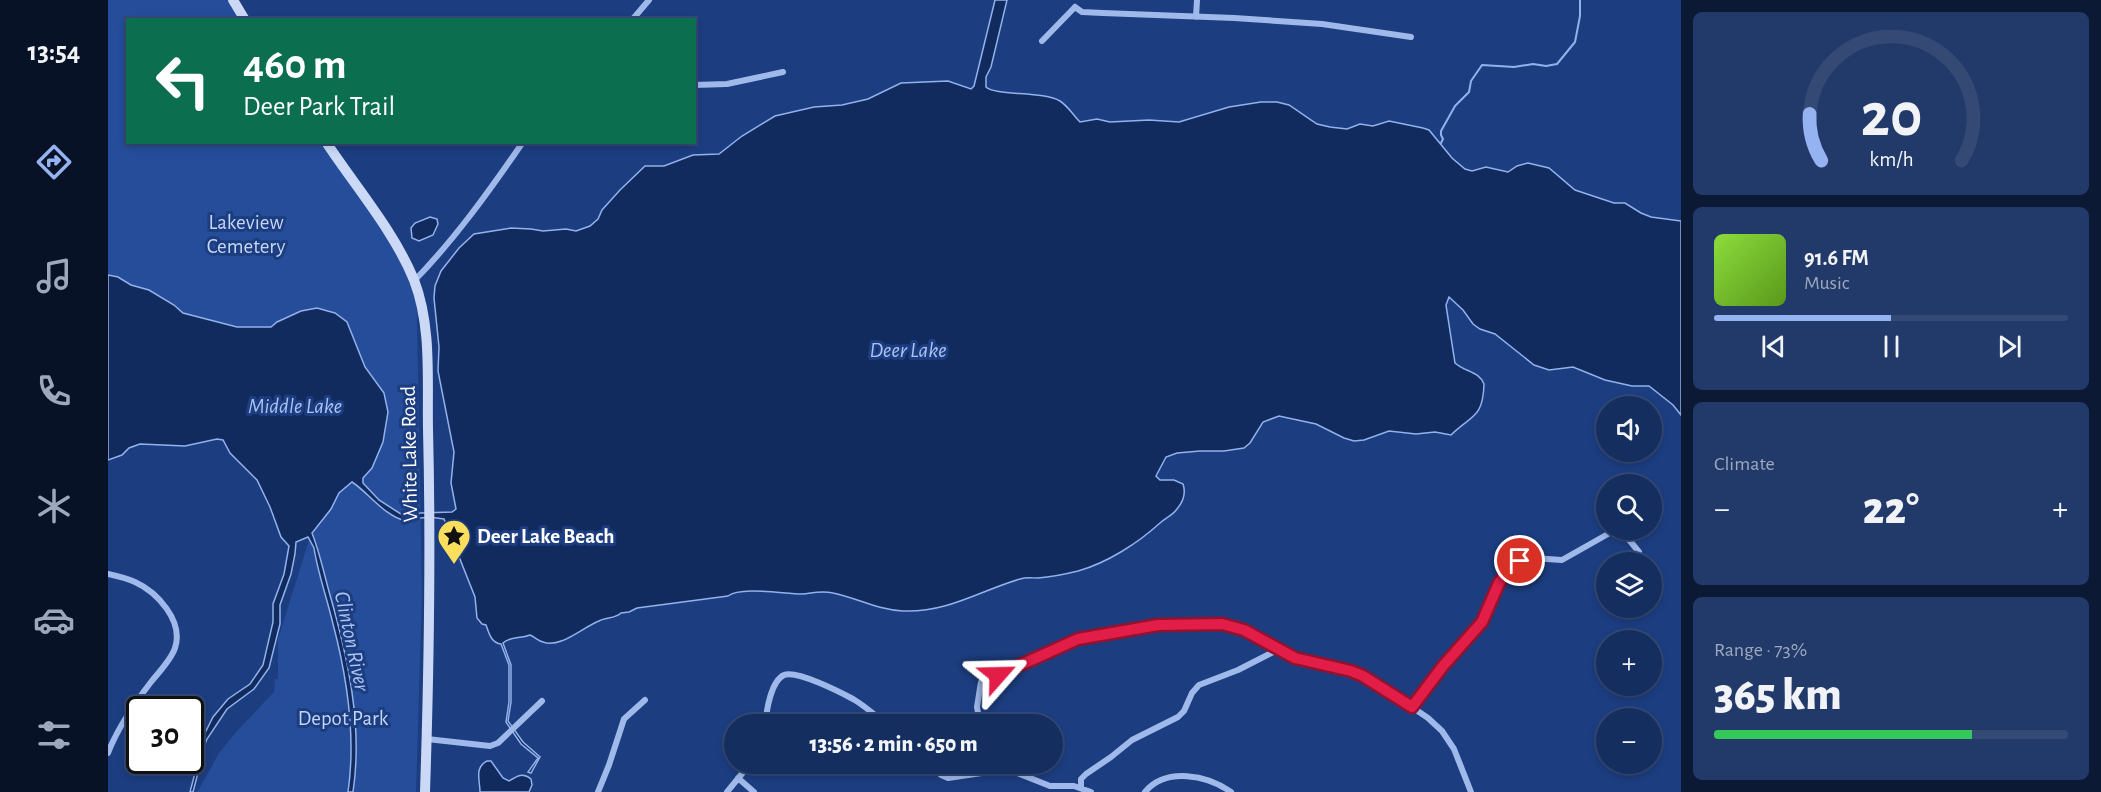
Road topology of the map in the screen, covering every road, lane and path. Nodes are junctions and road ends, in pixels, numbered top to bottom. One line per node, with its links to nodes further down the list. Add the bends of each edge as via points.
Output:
1 (233, 0): 6 (street)
2 (649, 0): 7 (street)
3 (1197, 0): 5 (street)
4 (1075, 4): 5 (street, via 1082,12); 9 (street)
5 (1197, 17): 8 (street, via 1322,24)
6 (244, 18)
7 (634, 18)
8 (1411, 37)
9 (1042, 40)
10 (783, 72): 11 (street, via 727,84)
11 (696, 85)
12 (327, 144): 14 (street, White Lake Road, via 396,246)
13 (522, 144): 14 (street, via 457,232)
14 (414, 281): 26 (street, White Lake Road, via 426,343 431,606)
15 (1597, 540): 22 (street, via 1562,560 1532,558 1509,569 1482,622)
16 (1629, 540): 17 (street)
17 (1639, 552)
18 (108, 574): 27 (street, via 134,581 155,596 172,618 177,639 175,650 120,726)
19 (1279, 649): 22 (street, via 1295,658 1363,676); 25 (street, via 1244,630 1222,624 1158,625 1078,639 981,682); 33 (street, via 1199,685 1178,717 1127,744 1086,774 1081,779)
20 (645, 700): 35 (street, via 624,719)
21 (542, 701): 26 (street, via 514,730 490,746)
22 (1412, 707): 41 (street, via 1448,740)
23 (767, 714): 24 (street, via 775,683 787,674 853,699)
24 (873, 714)
25 (978, 714)
26 (427, 739): 34 (street, White Lake Road)
27 (108, 753)
28 (741, 774): 32 (street)
29 (940, 774): 30 (street, via 948,778)
30 (974, 774)
31 (1020, 774): 33 (street, via 1050,786)
32 (738, 778): 36 (street); 37 (street)
33 (1082, 787): 38 (street)
34 (425, 792)
35 (598, 792)
36 (727, 792)
37 (754, 792)
38 (1091, 792)
39 (1145, 792): 40 (street, via 1155,782 1178,776 1209,780)
40 (1231, 792)
41 (1471, 792)

